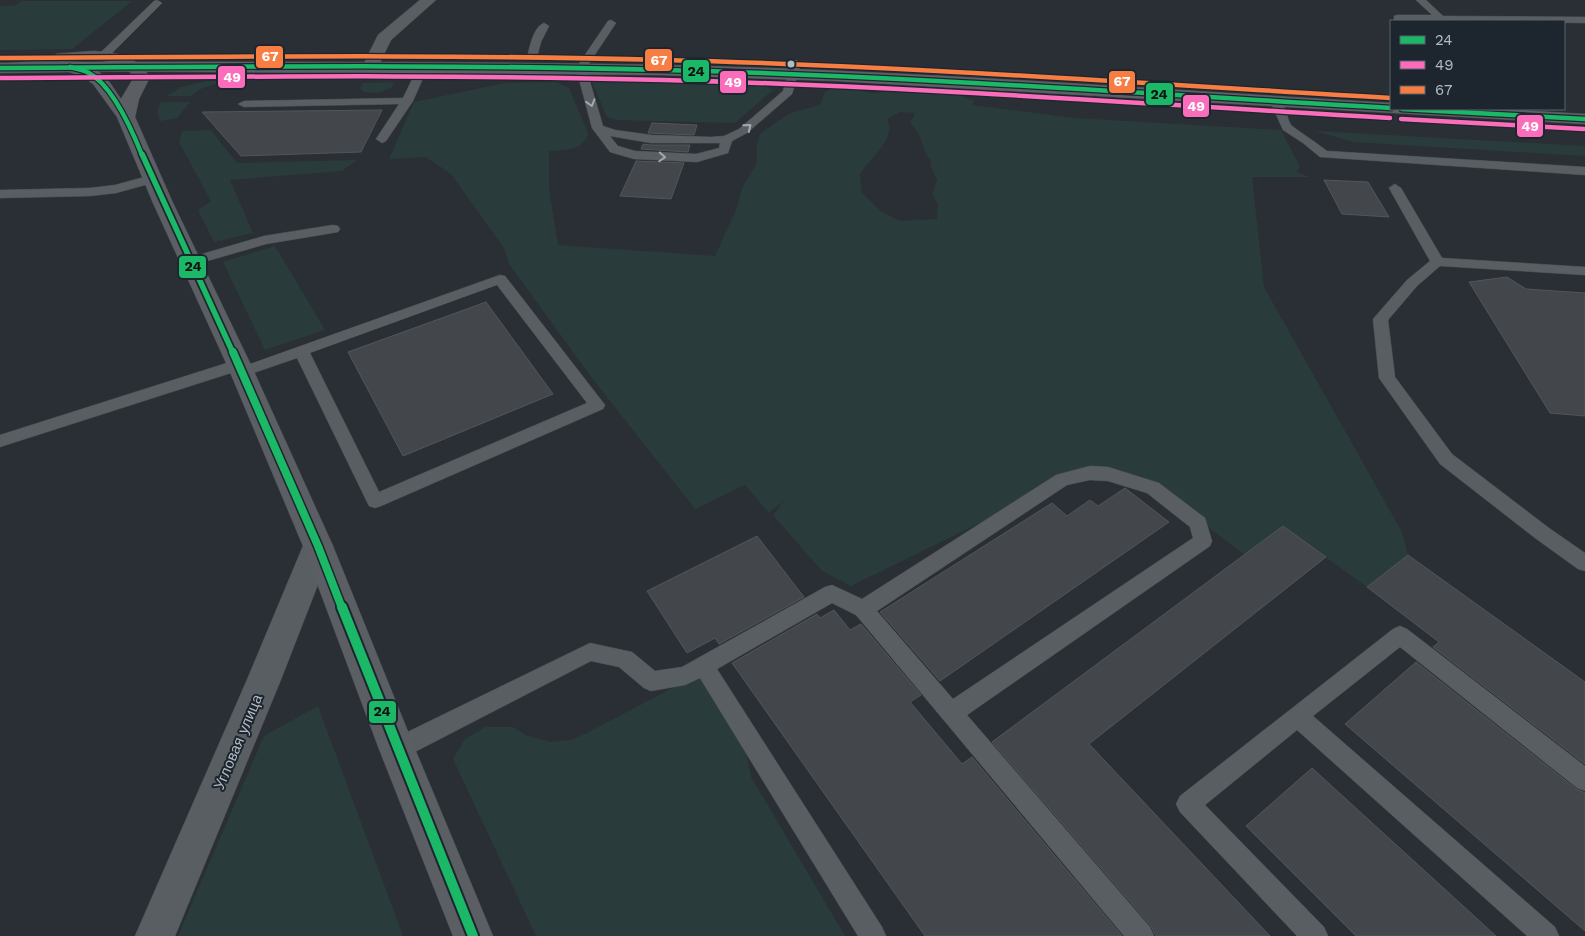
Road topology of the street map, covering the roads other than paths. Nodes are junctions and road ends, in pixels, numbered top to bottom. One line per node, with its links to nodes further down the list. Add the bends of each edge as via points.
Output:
1 (429, 0): 13 (street, via 384,38)
2 (1421, 0): 5 (lane)
3 (156, 3): 10 (lane)
4 (1397, 18): 5 (lane)
5 (1442, 19): 6 (lane)
6 (1585, 20)
7 (611, 23): 14 (lane)
8 (544, 26): 12 (lane)
9 (0, 57): 10 (main road)
10 (102, 57): 11 (main road); 17 (main road, via 119,59)
11 (201, 57): 13 (main road); 17 (main road)
12 (532, 57): 13 (main road); 14 (main road)
13 (373, 62): 15 (main road); 18 (main road)
14 (584, 63): 18 (main road); 20 (main road); 33 (lane, one-way to 33)
15 (234, 66): 17 (main road); 28 (main road, via 171,76 154,82 141,89)
16 (70, 67): 17 (main road); 19 (main road); 21 (main road, via 94,76)
17 (134, 67): 21 (main road, via 112,77); 28 (main road, via 142,77)
18 (423, 67): 23 (lane)
19 (0, 68)
20 (795, 68): 22 (main road); 24 (main road); 34 (lane, one-way to 20, via 743,131 788,92)
21 (111, 93): 28 (main road)
22 (1390, 95)
23 (407, 101): 25 (lane); 35 (lane)
24 (1276, 102): 29 (main road); 36 (lane, via 1287,128 1324,154)
25 (244, 104)
26 (1565, 105): 27 (main road)
27 (1585, 106)
28 (128, 108): 37 (main road)
29 (1390, 108)
30 (1437, 110): 31 (main road)
31 (1541, 113): 32 (main road)
32 (1585, 120)
33 (598, 128): 34 (lane, via 651,139 711,141); 34 (lane, one-way to 34, via 614,149 634,155 697,158 724,150)
34 (727, 138)
35 (382, 139)
36 (1585, 171)
37 (152, 179): 39 (lane, via 90,192); 41 (main road)
38 (1395, 188): 42 (lane)
39 (0, 194)
40 (333, 229): 41 (lane, via 264,240)
41 (190, 262): 45 (main road)
42 (1437, 262): 43 (lane); 48 (lane, via 1412,283 1380,319 1386,378 1446,459)
43 (1585, 271)
44 (301, 351): 44 (lane, via 500,279 597,405 374,501); 45 (lane)
45 (240, 368): 46 (lane); 47 (main road)
46 (0, 441)
47 (318, 546): 53 (main road); 55 (street, Угловая улица)
48 (1585, 563)
49 (862, 609): 50 (lane, via 832,593); 51 (lane); 51 (lane, via 1062,480 1090,473 1127,479 1153,488 1198,524 1203,541)
50 (703, 665): 53 (lane, via 685,676 651,681 626,659 590,652); 57 (lane)
51 (951, 713): 58 (lane)
52 (1297, 716): 54 (lane, via 1400,635); 59 (lane, via 1188,804); 60 (lane)
53 (397, 749): 56 (main road)
54 (1585, 780)
55 (156, 936)
56 (473, 936)
57 (873, 936)
58 (1141, 936)
59 (1315, 936)
60 (1546, 936)

